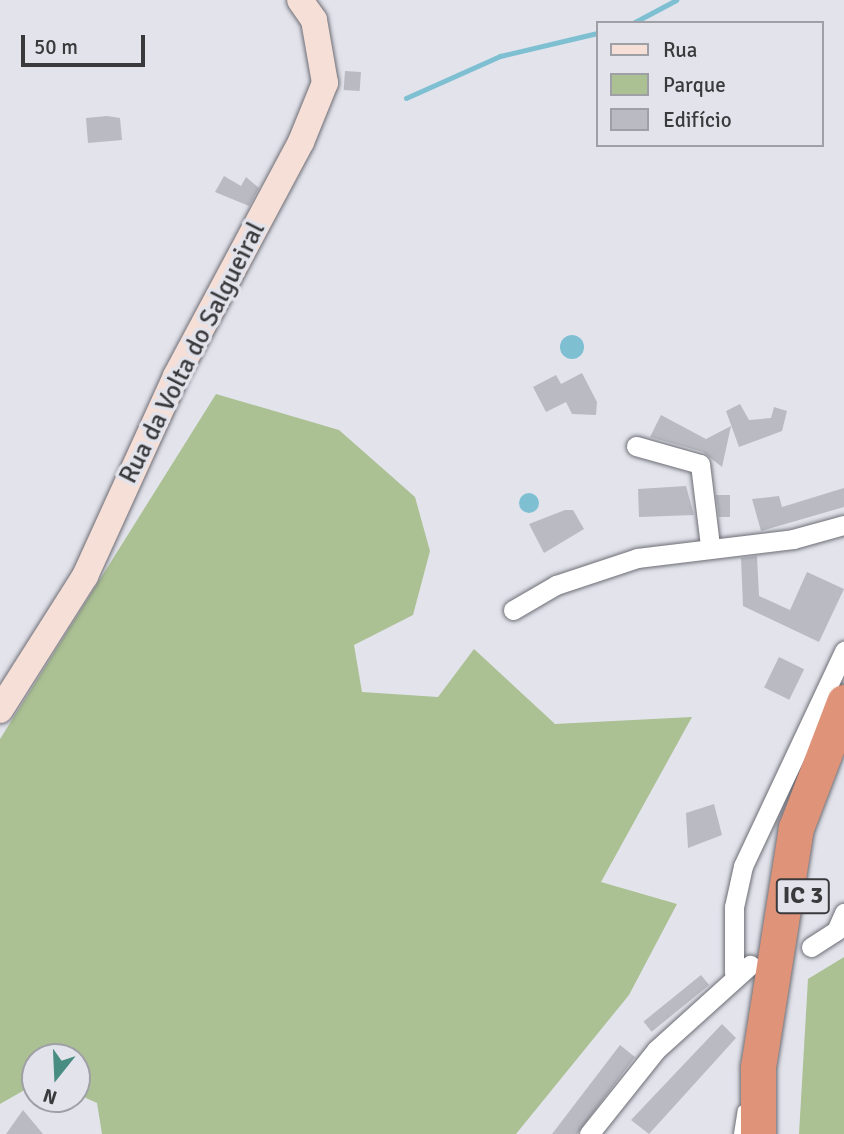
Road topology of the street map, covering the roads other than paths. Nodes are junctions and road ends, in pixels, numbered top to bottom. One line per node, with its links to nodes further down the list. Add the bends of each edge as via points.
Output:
1 (300, 0): 7 (main road, Rua da Volta do Salgueiral, via 313,20 325,83 301,142 176,376 85,576)
2 (636, 446): 4 (street, via 700,464)
3 (844, 526): 4 (street, via 793,539)
4 (710, 546): 5 (street, via 601,569)
5 (513, 610)
6 (844, 651): 13 (street, via 743,866 734,907 742,969 656,1050)
7 (5, 702)
8 (844, 702): 12 (highway, IC 3, via 796,828)
9 (844, 761): 16 (highway, IC 3, via 817,832 794,939)
10 (844, 913): 11 (street, via 836,931)
11 (811, 947)
12 (758, 1082): 14 (lane); 15 (highway, IC 3)
13 (589, 1134)
14 (739, 1134)
15 (758, 1134)
16 (780, 1134)

